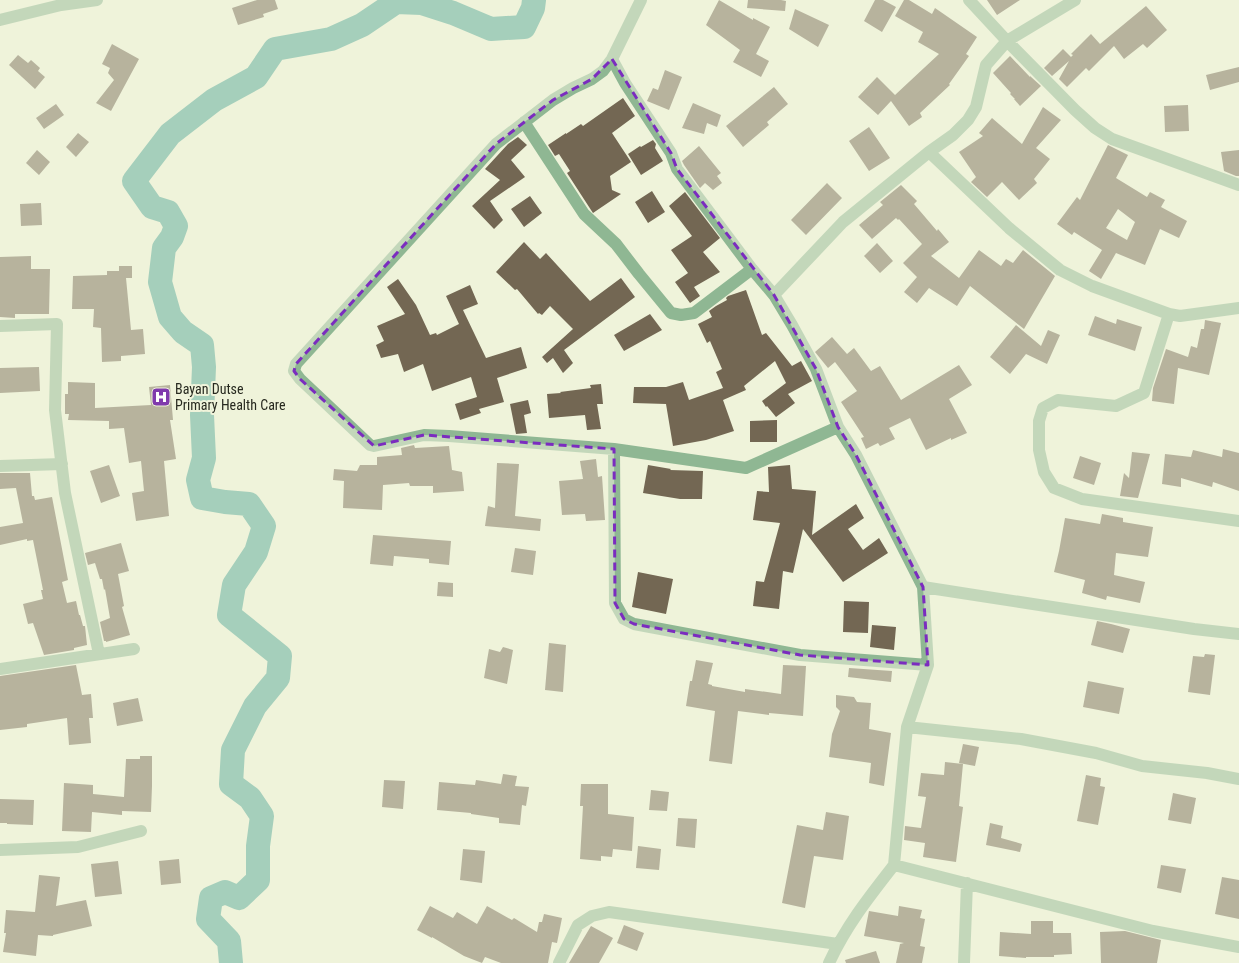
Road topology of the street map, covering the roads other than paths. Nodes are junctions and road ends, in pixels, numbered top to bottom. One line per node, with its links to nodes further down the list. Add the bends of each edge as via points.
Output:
1 (97, 0): 5 (street)
2 (641, 0): 8 (street)
3 (969, 0): 7 (street)
4 (1075, 0): 7 (street)
5 (60, 3): 6 (street)
6 (0, 20)
7 (1007, 41): 10 (street, via 986,65 976,107 968,120 954,136); 11 (street, via 1075,110 1112,139)
8 (612, 59): 9 (street, via 592,80 572,88); 12 (street, via 671,153 677,169)
9 (524, 122): 12 (street, via 584,214 616,244 671,312 681,315 694,313); 18 (street, via 496,144 296,364 294,371 364,440 374,446 424,435)
10 (929, 152): 13 (street, via 843,222); 15 (street, via 1009,228 1060,270 1092,286)
11 (1239, 185)
12 (752, 269): 13 (street)
13 (774, 295): 17 (street, via 816,369)
14 (1239, 308): 15 (street, via 1180,316)
15 (1169, 314): 21 (street, via 1144,393 1116,406 1058,400 1043,408 1038,421 1039,450 1044,472 1054,488 1082,499)
16 (0, 326): 19 (street, via 57,324 55,410)
17 (838, 427): 18 (street, via 746,468); 22 (street, via 859,461)
18 (614, 449): 26 (street, via 615,603 624,619 634,624 800,655)
19 (62, 464): 20 (street); 25 (street, via 65,493)
20 (0, 466)
21 (1239, 521)
22 (923, 587): 23 (street); 26 (street)
23 (1239, 634)
24 (134, 649): 25 (street)
25 (99, 654): 27 (street)
26 (928, 665): 28 (street)
27 (0, 669)
28 (907, 727): 29 (street, via 1021,739 1096,753 1142,766); 32 (street)
29 (1239, 779)
30 (141, 830): 31 (street, via 78,847)
31 (0, 850)
32 (894, 865): 33 (street); 34 (street, via 864,902)
33 (967, 883): 35 (street, via 1153,931); 38 (street)
34 (838, 944): 36 (street, via 610,912 592,916 578,925); 37 (street)
35 (1239, 947)
36 (559, 963)
37 (830, 963)
38 (964, 963)

